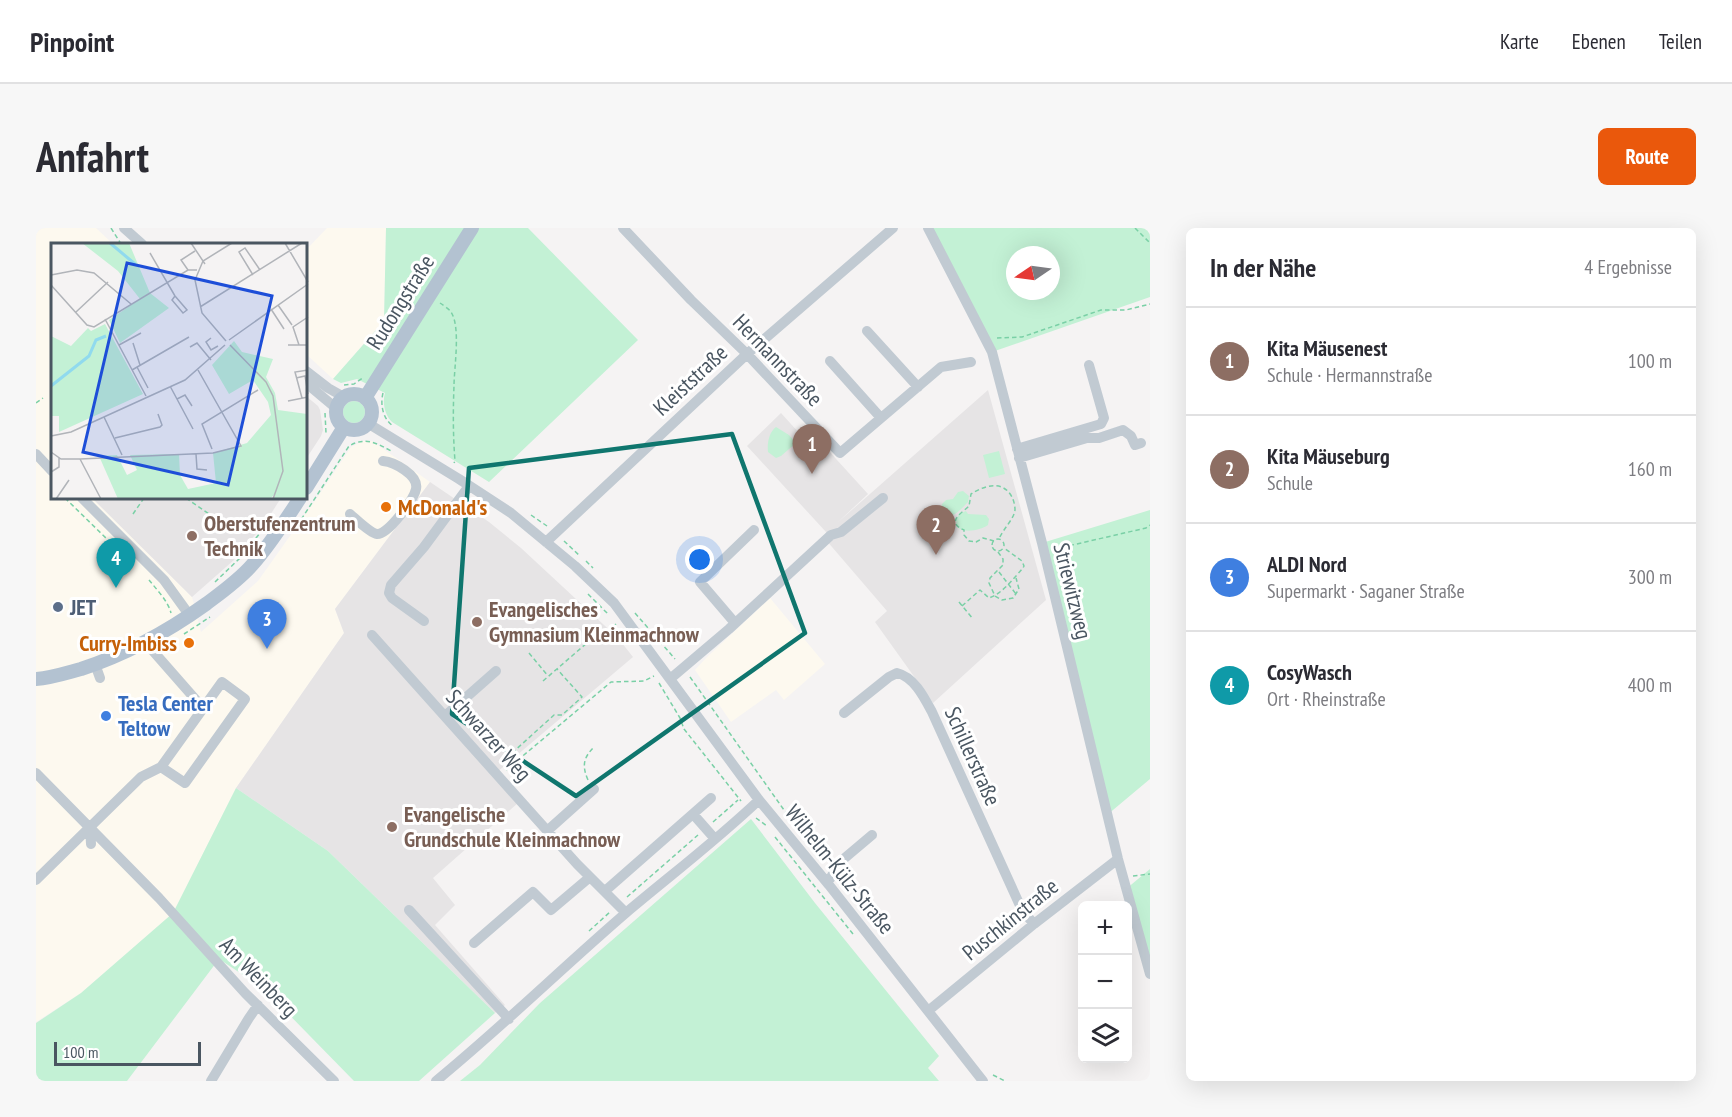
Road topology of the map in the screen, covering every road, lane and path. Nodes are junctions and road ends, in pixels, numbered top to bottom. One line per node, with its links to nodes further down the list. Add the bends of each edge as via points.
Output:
1 (111, 228): 8 (path)
2 (124, 228): 9 (street)
3 (472, 228): 25 (main road, Rudongstraße)
4 (624, 228): 15 (street, Hermannstraße)
5 (893, 228): 15 (street, Kleiststraße)
6 (928, 228): 14 (street, Striewitzweg)
7 (1135, 228): 10 (path)
8 (120, 243)
9 (141, 243)
10 (1150, 243)
11 (439, 303): 40 (path, via 451,312 457,348 455,461)
12 (1150, 304): 14 (path, via 1126,310 1101,310 1022,337 994,338)
13 (867, 331): 22 (street)
14 (992, 352): 35 (street, Striewitzweg)
15 (747, 354): 28 (street, Hermannstraße, via 840,453); 56 (street, Kleiststraße)
16 (830, 362): 28 (street)
17 (970, 362): 22 (street, Hermannstraße, via 941,367)
18 (1089, 365): 35 (street, via 1104,418 1101,424)
19 (308, 373): 26 (street, via 328,388)
20 (363, 378): 26 (path)
21 (308, 384): 26 (street)
22 (918, 387): 28 (street, Hermannstraße)
23 (383, 391): 29 (path, via 381,400)
24 (43, 398): 27 (path)
25 (365, 398): 26 (main road, via 354,394); 30 (main road, via 372,411)
26 (336, 401): 31 (main road, via 338,419); 32 (path)
27 (36, 403)
28 (881, 418)
29 (389, 423)
30 (369, 424): 31 (main road, via 357,430); 40 (street, Wilhelm-Külz-Straße)
31 (344, 428): 41 (main road)
32 (326, 436)
33 (1141, 443): 35 (street, via 1135,445 1123,430)
34 (346, 448): 37 (path, via 371,441)
35 (1018, 453): 60 (street, Striewitzweg)
36 (36, 454): 39 (street)
37 (397, 455)
38 (383, 461): 50 (street, via 392,462 412,476 417,488 412,498 391,526 378,534)
39 (51, 470)
40 (447, 471): 42 (street, Wilhelm-Külz-Straße)
41 (308, 485)
42 (470, 486): 56 (street, Wilhelm-Külz-Straße); 74 (street, via 389,592)
43 (883, 498): 76 (street, via 842,532 831,535)
44 (67, 500): 57 (path)
45 (84, 500): 70 (street, via 164,580)
46 (143, 500): 49 (path)
47 (189, 500): 51 (path)
48 (299, 500): 70 (main road, via 252,566)
49 (133, 514)
50 (350, 514)
51 (225, 525)
52 (1150, 525): 60 (path)
53 (754, 530): 76 (street, via 699,582)
54 (999, 539): 55 (path); 55 (path, via 1013,516 1015,504 1007,489 992,485 971,494 969,506 957,516 956,522 969,541); 58 (path)
55 (993, 541): 59 (path, via 992,547)
56 (546, 542): 86 (street, Wilhelm-Külz-Straße, via 614,603)
57 (113, 545)
58 (1004, 548): 59 (path); 62 (path, via 1024,563)
59 (998, 552): 61 (path, via 1003,561)
60 (1043, 552): 107 (street, Striewitzweg)
61 (998, 570): 64 (path); 67 (path, via 989,583)
62 (1016, 577): 64 (path); 66 (path)
63 (147, 579): 72 (path, via 171,611)
64 (1008, 585): 66 (path); 67 (path)
65 (587, 593): 71 (path)
66 (1016, 595): 67 (path, via 1005,600)
67 (995, 596): 69 (path, via 989,598 981,591)
68 (959, 602): 69 (path)
69 (962, 606): 73 (path)
70 (190, 616): 78 (main road)
71 (610, 616)
72 (170, 617)
73 (973, 618)
74 (424, 621)
75 (617, 623): 80 (path, via 595,636)
76 (735, 623): 86 (street)
77 (372, 635): 90 (street, Schwarzer Weg)
78 (148, 642): 85 (main road, via 97,671); 88 (street)
79 (529, 653): 84 (path)
80 (557, 669): 84 (path); 94 (path, via 582,697 562,715 554,715)
81 (651, 670): 83 (path)
82 (496, 671): 90 (street)
83 (654, 675): 94 (path, via 644,681 611,682); 98 (path, via 684,729)
84 (549, 677): 87 (path)
85 (36, 679)
86 (670, 679): 97 (street, Wilhelm-Külz-Straße)
87 (543, 681)
88 (202, 708): 92 (street); 92 (street, via 222,682 245,699 185,783)
89 (844, 713): 116 (street, Schillerstraße, via 897,673 915,684 932,712 1022,910)
90 (445, 716): 94 (street, Schwarzer Weg)
91 (594, 747): 95 (path, via 584,762)
92 (161, 766): 101 (street, via 141,777)
93 (36, 772): 101 (street, Am Weinberg)
94 (496, 773): 102 (street, Schwarzer Weg)
95 (594, 789): 102 (street)
96 (711, 798): 99 (street)
97 (759, 800): 98 (street); 112 (street, Wilhelm-Külz-Straße)
98 (748, 810): 100 (path); 105 (street)
99 (693, 814): 105 (street); 113 (street)
100 (766, 826)
101 (90, 827): 106 (street); 111 (street); 120 (street, Am Weinberg)
102 (547, 831): 109 (street, Schwarzer Weg)
103 (773, 834): 117 (path)
104 (872, 835): 112 (street, via 836,866)
105 (715, 839): 115 (street)
106 (91, 844)
107 (1118, 859): 110 (street, Striewitzweg); 116 (street, Puschkinstraße)
108 (1150, 874): 110 (path)
109 (590, 877): 113 (street, Schwarzer Weg); 118 (street, via 551,910 533,892)
110 (1123, 878): 119 (street, Striewitzweg)
111 (36, 880)
112 (827, 882): 121 (street, Wilhelm-Külz-Straße)
113 (605, 891): 115 (street, Schwarzer Weg)
114 (409, 910): 122 (street)
115 (626, 913): 122 (street)
116 (1034, 924): 121 (street, Puschkinstraße)
117 (853, 934)
118 (474, 943)
119 (1150, 974)
120 (258, 1005): 123 (street); 124 (street, Am Weinberg)
121 (928, 1011): 126 (street, Wilhelm-Külz-Straße)
122 (508, 1019): 125 (street)
123 (211, 1081)
124 (334, 1081)
125 (436, 1081)
126 (983, 1081)

